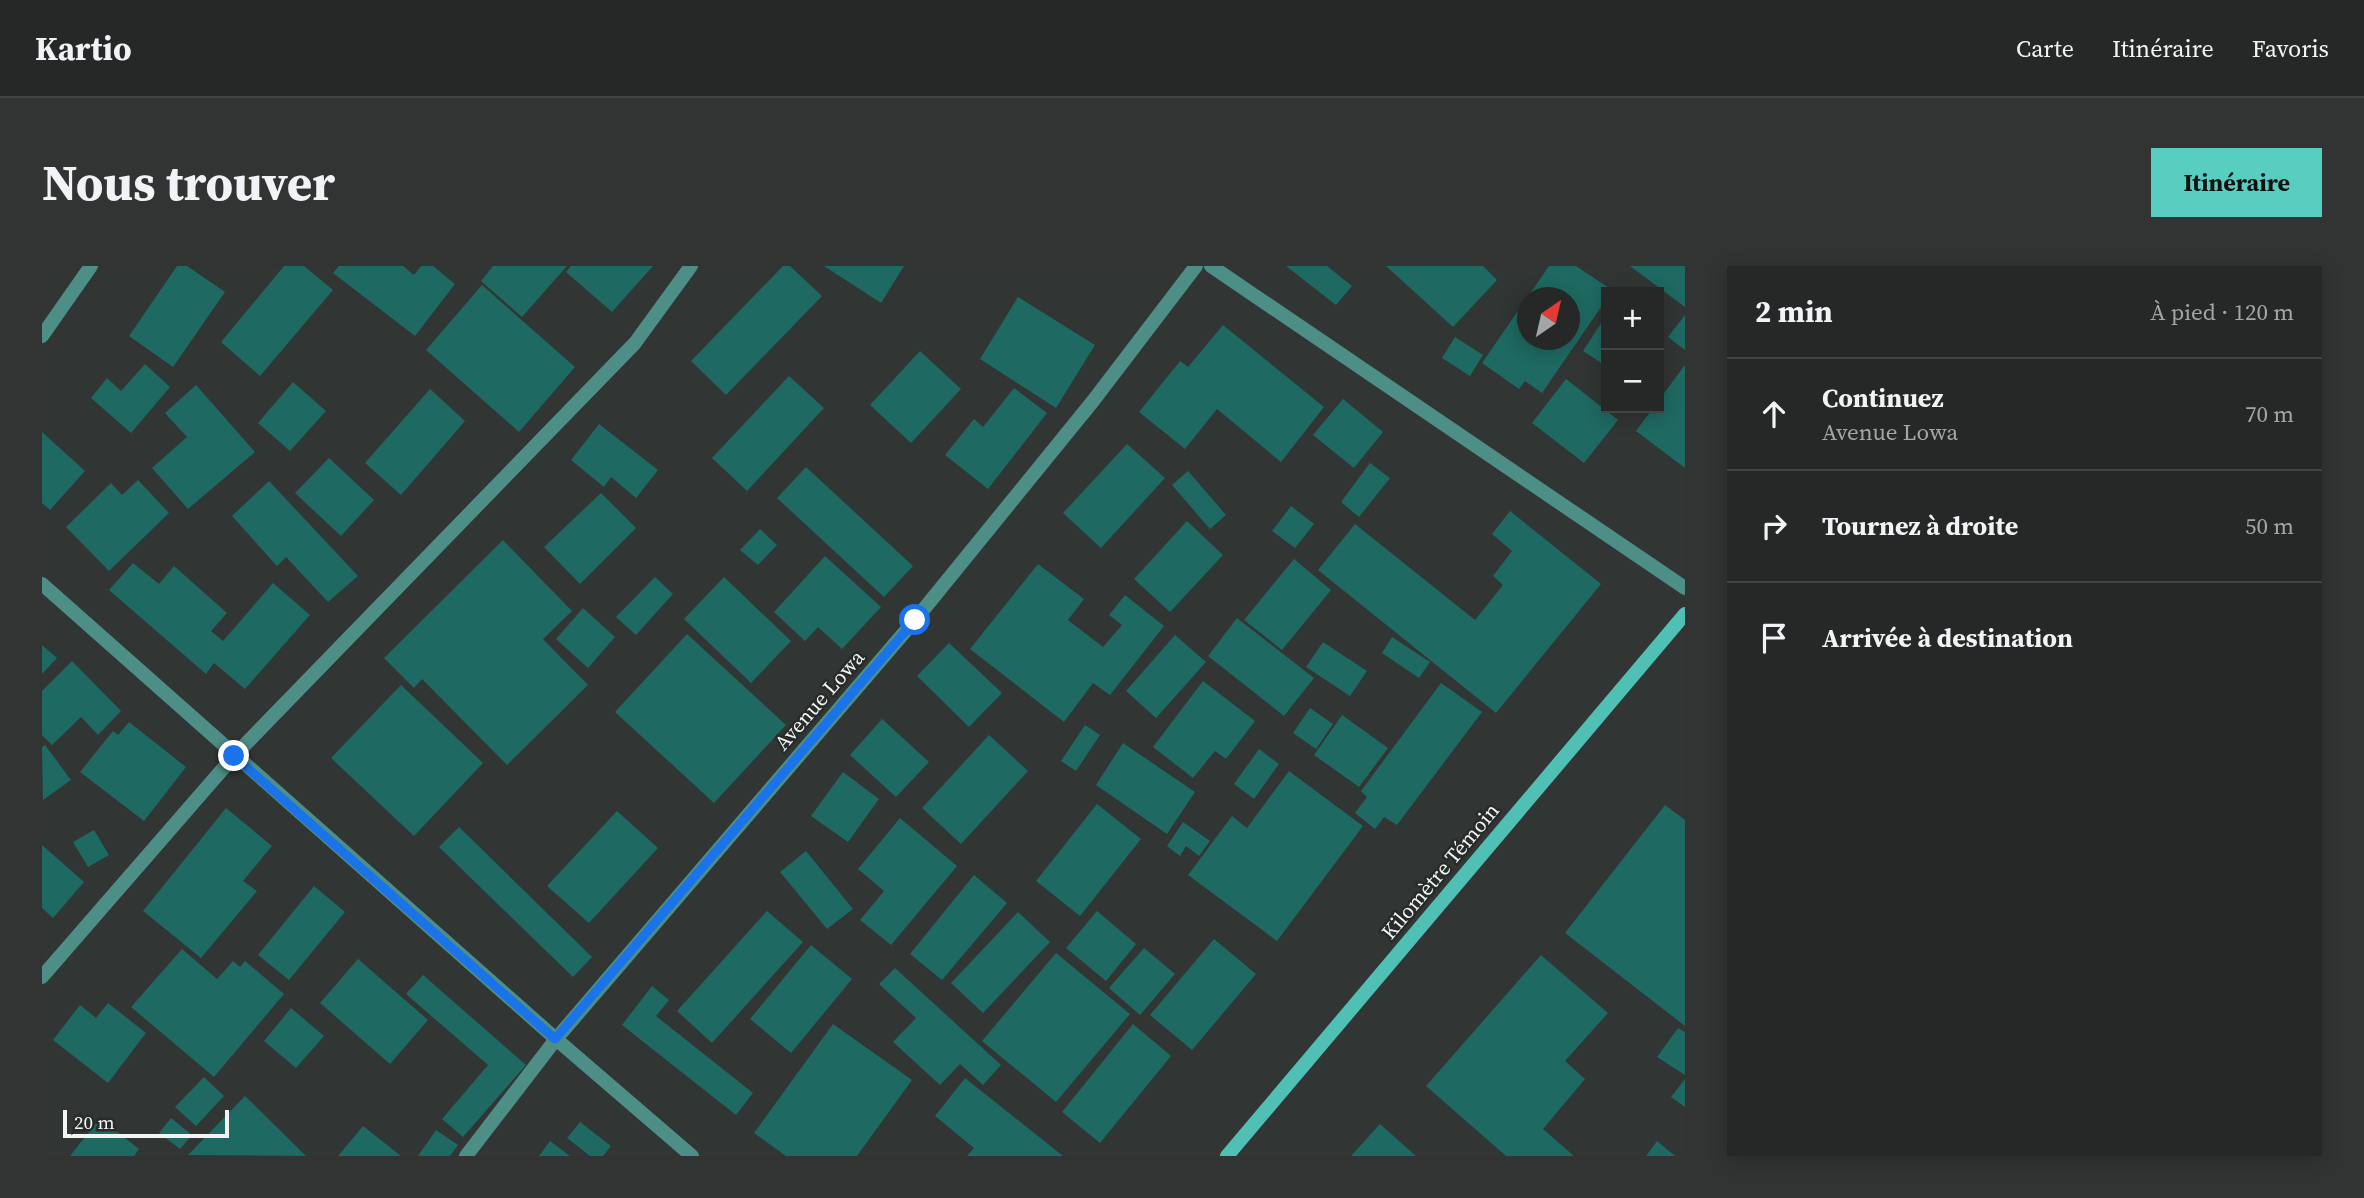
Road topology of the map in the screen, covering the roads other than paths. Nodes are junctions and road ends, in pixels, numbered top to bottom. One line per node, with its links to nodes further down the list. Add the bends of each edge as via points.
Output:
1 (91, 266): 5 (street)
2 (691, 266): 9 (street, via 635,343)
3 (1196, 266): 11 (street, Avenue Lowa, via 915,620)
4 (1211, 266): 7 (street)
5 (42, 336)
6 (42, 584): 9 (street)
7 (1685, 588)
8 (1685, 614): 14 (main road, Kilomètre Témoin)
9 (234, 756): 10 (street); 11 (street)
10 (42, 977)
11 (555, 1039): 12 (street, Avenue Lowa); 13 (street)
12 (466, 1156)
13 (692, 1156)
14 (1227, 1156)

